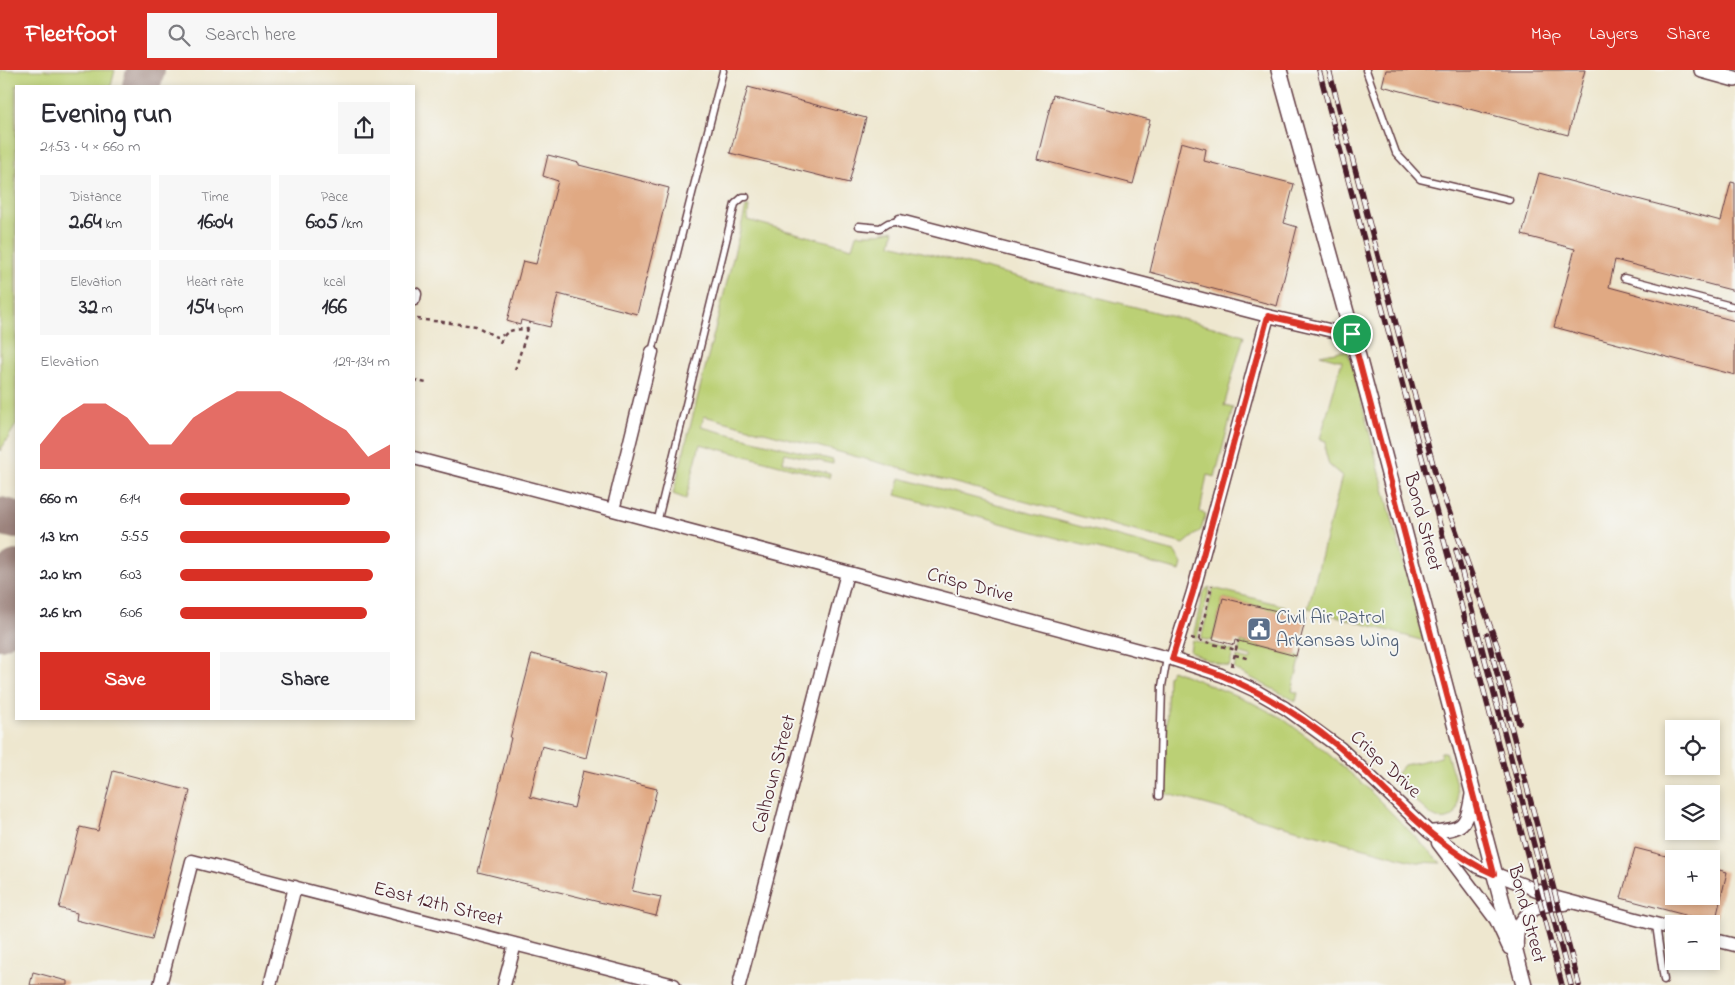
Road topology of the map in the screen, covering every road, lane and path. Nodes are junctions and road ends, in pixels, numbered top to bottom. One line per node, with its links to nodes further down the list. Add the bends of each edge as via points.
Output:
1 (1279, 70): 16 (street, Bond Street)
2 (1366, 70): 7 (lane, via 1396,153 1420,178)
3 (1702, 70): 5 (street)
4 (723, 71): 19 (lane)
5 (1735, 79)
6 (746, 197): 25 (lane, via 735,204)
7 (1509, 200)
8 (900, 221): 9 (lane, via 880,228); 12 (street)
9 (859, 226)
10 (1624, 278): 11 (lane)
11 (1735, 307)
12 (1268, 316): 16 (street); 33 (street, via 1193,592)
13 (417, 319): 17 (path, via 468,324 496,336)
14 (530, 322): 15 (path)
15 (528, 329): 17 (path, via 512,330); 20 (path)
16 (1352, 334): 36 (street, Bond Street)
17 (503, 335): 18 (path)
18 (500, 343)
19 (652, 352): 24 (street)
20 (515, 370)
21 (415, 380): 22 (path)
22 (426, 383)
23 (415, 458): 24 (street, Crisp Drive)
24 (613, 510): 25 (street, Crisp Drive)
25 (657, 523): 26 (street, Crisp Drive)
26 (847, 573): 33 (street, Crisp Drive); 54 (street, Calhoun Street)
27 (1212, 585): 29 (path)
28 (1192, 638): 29 (path)
29 (1199, 640): 31 (path)
30 (1238, 641): 31 (path)
31 (1236, 650): 32 (path)
32 (1234, 655): 34 (path); 35 (path)
33 (1170, 659): 37 (lane, via 1162,686); 38 (street, Crisp Drive, via 1221,675 1286,708 1340,748)
34 (1250, 659)
35 (1231, 668)
36 (1472, 789): 38 (street, via 1468,815 1461,826); 39 (street, Bond Street)
37 (1159, 796)
38 (1429, 832): 39 (street, Crisp Drive, via 1478,867); 47 (street, Crisp Drive, via 1496,920)
39 (1494, 874): 41 (street, Crisp Drive); 47 (street, Bond Street)
40 (295, 887): 45 (street, East 12th Street); 50 (street, East 12th Street, via 192,861); 51 (street)
41 (1585, 907): 42 (street); 47 (street, via 1550,904 1532,910 1524,917 1517,936)
42 (1656, 925): 43 (street); 48 (lane)
43 (1665, 928)
44 (1720, 941): 46 (street)
45 (515, 944): 49 (street, East 12th Street); 52 (street)
46 (1735, 945)
47 (1522, 978)
48 (1664, 980)
49 (639, 981): 53 (street, East 12th Street)
50 (160, 985)
51 (270, 985)
52 (504, 985)
53 (674, 985)
54 (739, 985)

